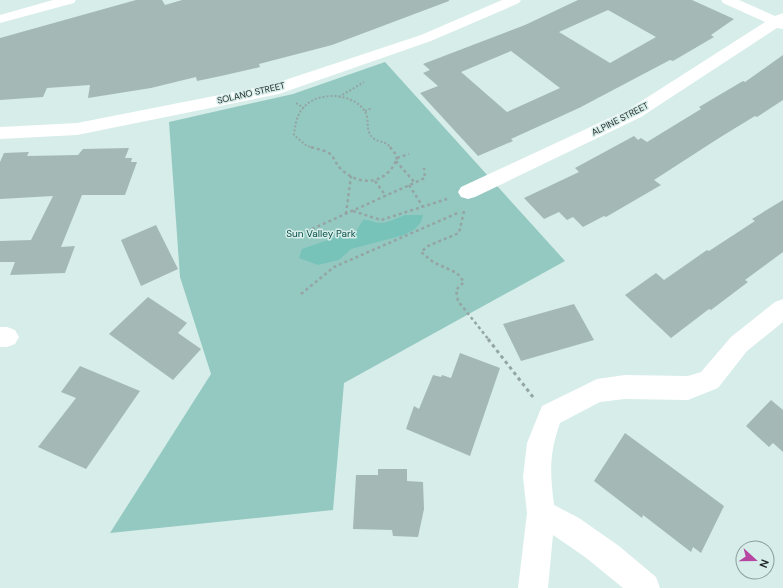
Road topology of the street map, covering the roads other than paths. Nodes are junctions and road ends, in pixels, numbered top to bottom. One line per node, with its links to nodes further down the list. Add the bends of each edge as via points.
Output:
1 (69, 0): 4 (street)
2 (514, 0): 6 (street, SOLANO STREET, via 426,38 273,90 77,129)
3 (728, 0): 5 (street)
4 (0, 19)
5 (781, 21): 7 (street, ALPINE STREET, via 635,113)
6 (0, 133)
7 (468, 192)
8 (783, 309): 9 (street, via 739,344 709,380 688,388 625,387 597,391 551,415 540,443 537,477)
9 (541, 513): 10 (street); 11 (street, via 564,525 626,571)
10 (533, 588)
11 (644, 588)

